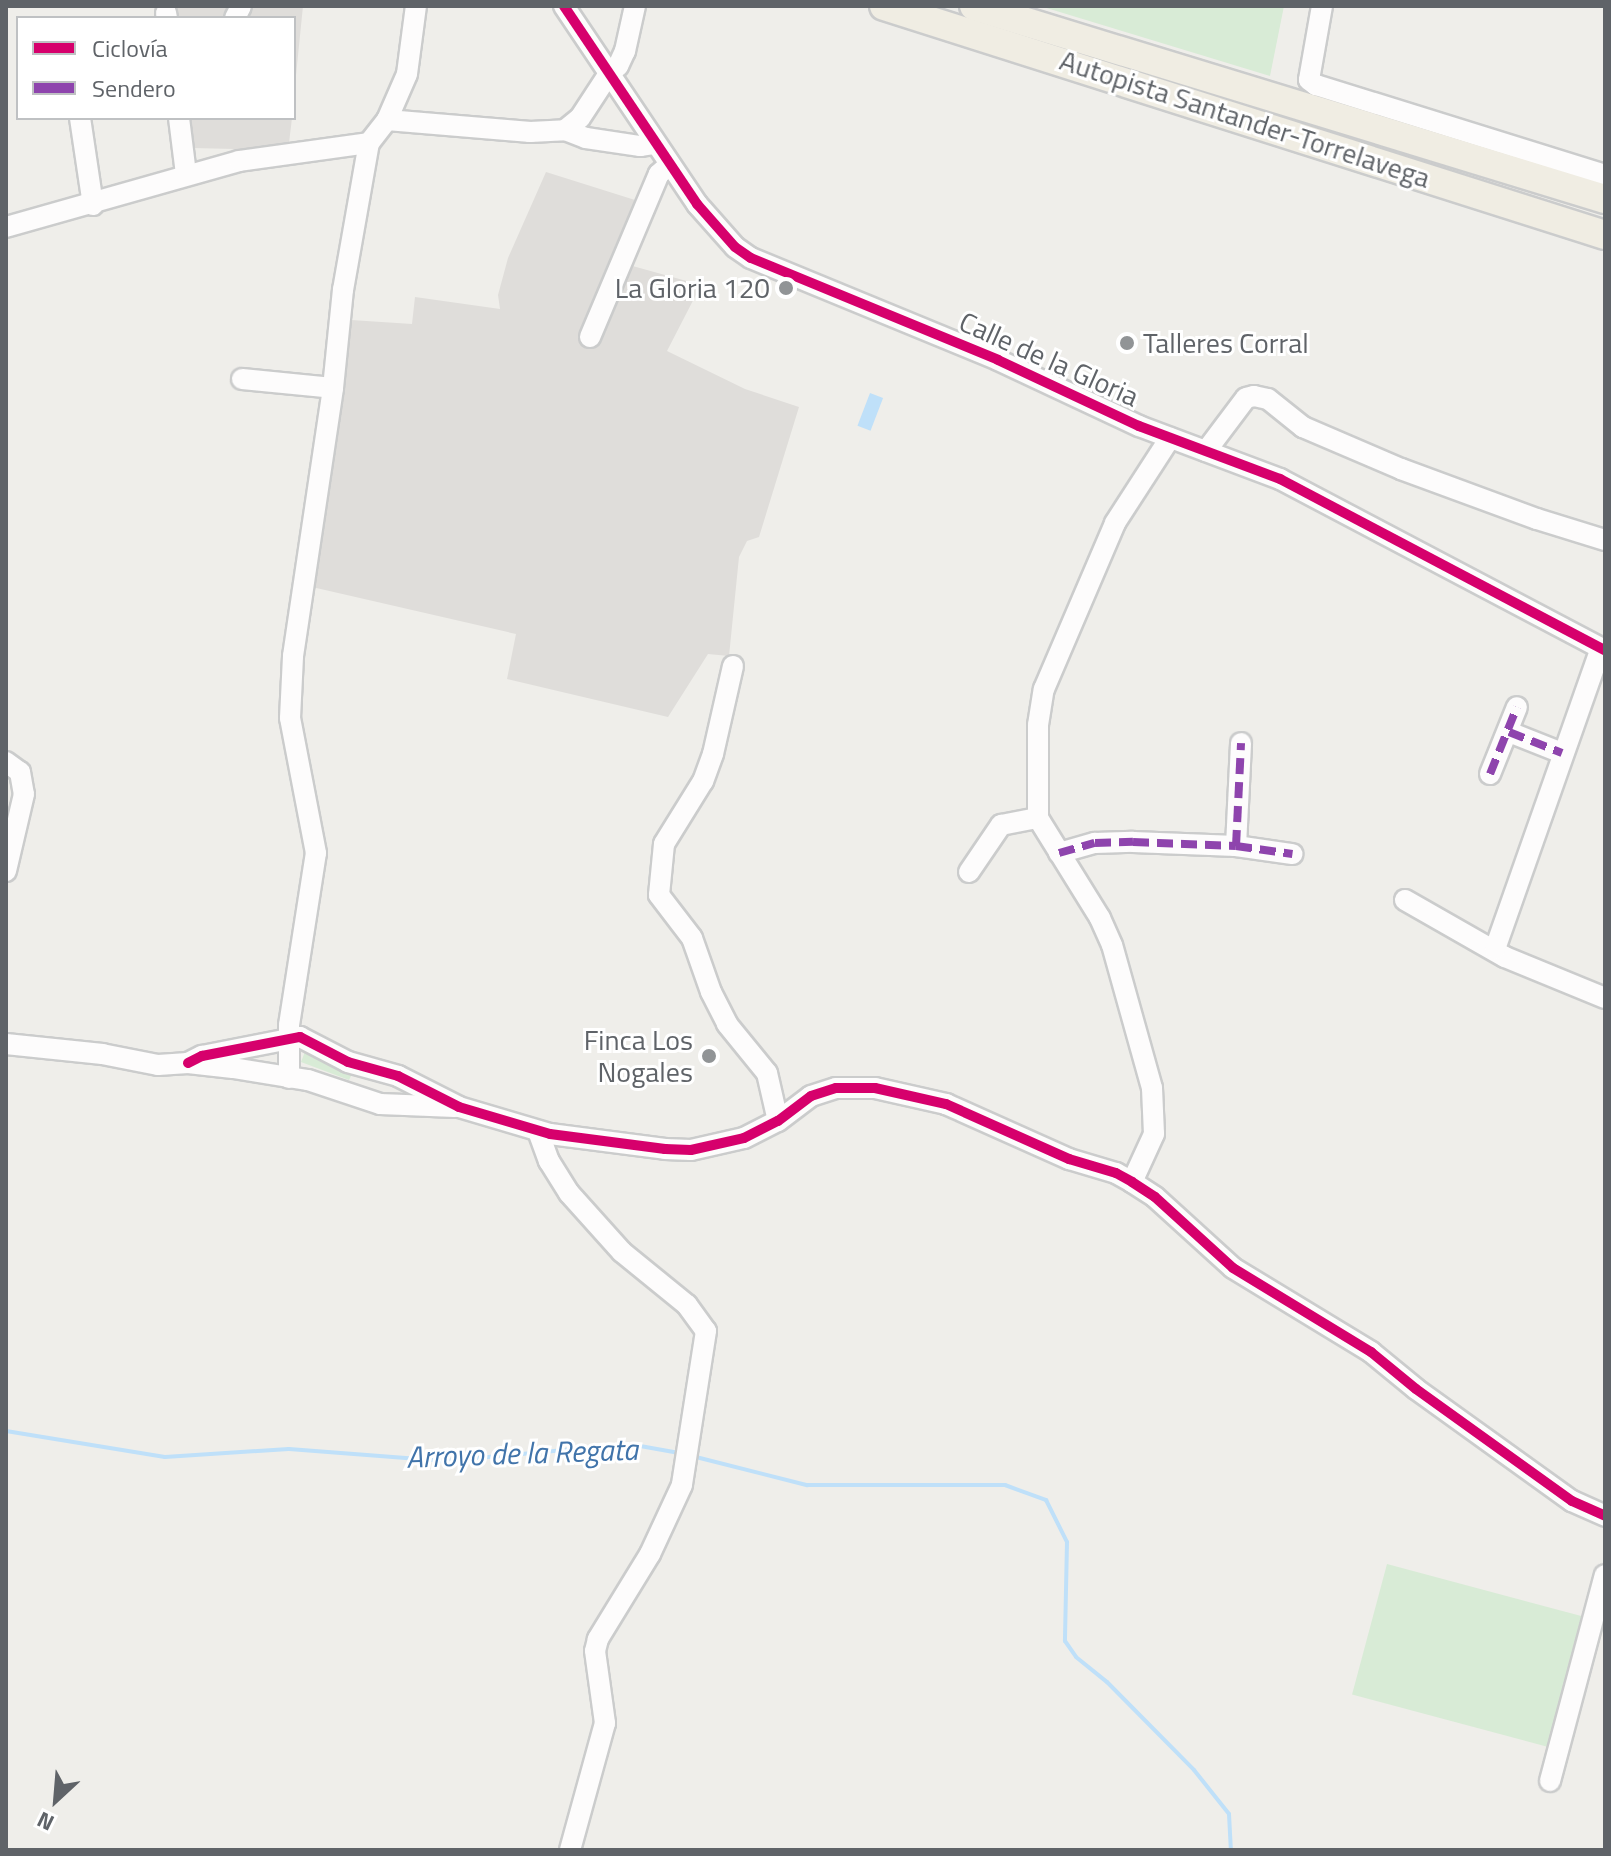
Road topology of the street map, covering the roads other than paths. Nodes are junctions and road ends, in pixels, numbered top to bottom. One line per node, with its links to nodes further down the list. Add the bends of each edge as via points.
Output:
1 (416, 6): 10 (street, via 407,74)
2 (564, 6): 7 (street, Calle de la Gloria)
3 (635, 6): 7 (street, via 625,51)
4 (884, 6): 20 (highway, Autopista Santander-Torrelavega)
5 (974, 6): 17 (highway, Autopista Santander-Torrelavega)
6 (1322, 6): 16 (street, via 1309,80 1316,85)
7 (610, 72): 11 (street, via 585,111); 13 (street, Calle de la Gloria)
8 (80, 120): 18 (street)
9 (179, 120): 15 (street)
10 (387, 120): 11 (street); 12 (street)
11 (565, 130): 13 (street, via 586,138)
12 (369, 143): 15 (street); 23 (street, via 343,290)
13 (655, 144): 14 (street, Calle de la Gloria)
14 (669, 165): 21 (street, via 659,174); 24 (street, Calle de la Gloria, via 708,219 751,258)
15 (186, 174): 18 (street)
16 (1605, 175)
17 (1605, 199)
18 (93, 205): 19 (street)
19 (6, 227)
20 (1605, 235)
21 (590, 337)
22 (242, 379): 23 (street)
23 (333, 388): 44 (street, via 288,700 316,853)
24 (1170, 438): 25 (street, Calle de la Gloria); 35 (street, via 1115,523 1044,689 1038,725)
25 (1206, 451): 26 (street, via 1246,398 1268,399 1303,427 1401,469); 27 (street, Calle de la Gloria, via 1309,493)
26 (1605, 540)
27 (1603, 649): 32 (street, Calle de la Gloria)
28 (733, 666): 49 (street, via 713,754 703,781 664,844 657,880 659,895 692,938 727,1024 767,1073)
29 (1517, 707): 30 (street)
30 (1509, 732): 32 (street); 34 (street)
31 (1241, 743): 36 (street)
32 (1562, 753): 42 (street, Calle de la Gloria)
33 (6, 762): 39 (street, via 20,772 24,794)
34 (1490, 774)
35 (1038, 818): 37 (street); 40 (street, via 1001,825)
36 (1236, 846): 37 (street, via 1095,843); 38 (street)
37 (1059, 853): 51 (street, via 1112,945 1152,1088 1154,1134)
38 (1292, 854)
39 (6, 871)
40 (969, 872)
41 (1405, 900): 42 (street)
42 (1495, 949): 43 (street)
43 (1605, 998)
44 (290, 1038): 46 (street); 47 (street); 48 (street, via 300,1037 348,1062 398,1076)
45 (6, 1044): 46 (street, via 158,1065)
46 (188, 1063): 47 (street)
47 (289, 1078): 48 (street, via 380,1104)
48 (459, 1107): 50 (street)
49 (778, 1121): 50 (street, via 744,1138 691,1150); 51 (street, via 822,1091 875,1088 946,1104)
50 (538, 1131): 55 (street, via 569,1193 622,1252 702,1321 705,1344 682,1485 663,1531 598,1639 605,1723)
51 (1132, 1182): 52 (street, via 1233,1268 1371,1352 1572,1501)
52 (1605, 1516)
53 (1605, 1575): 54 (street)
54 (1550, 1781)
55 (570, 1850)

